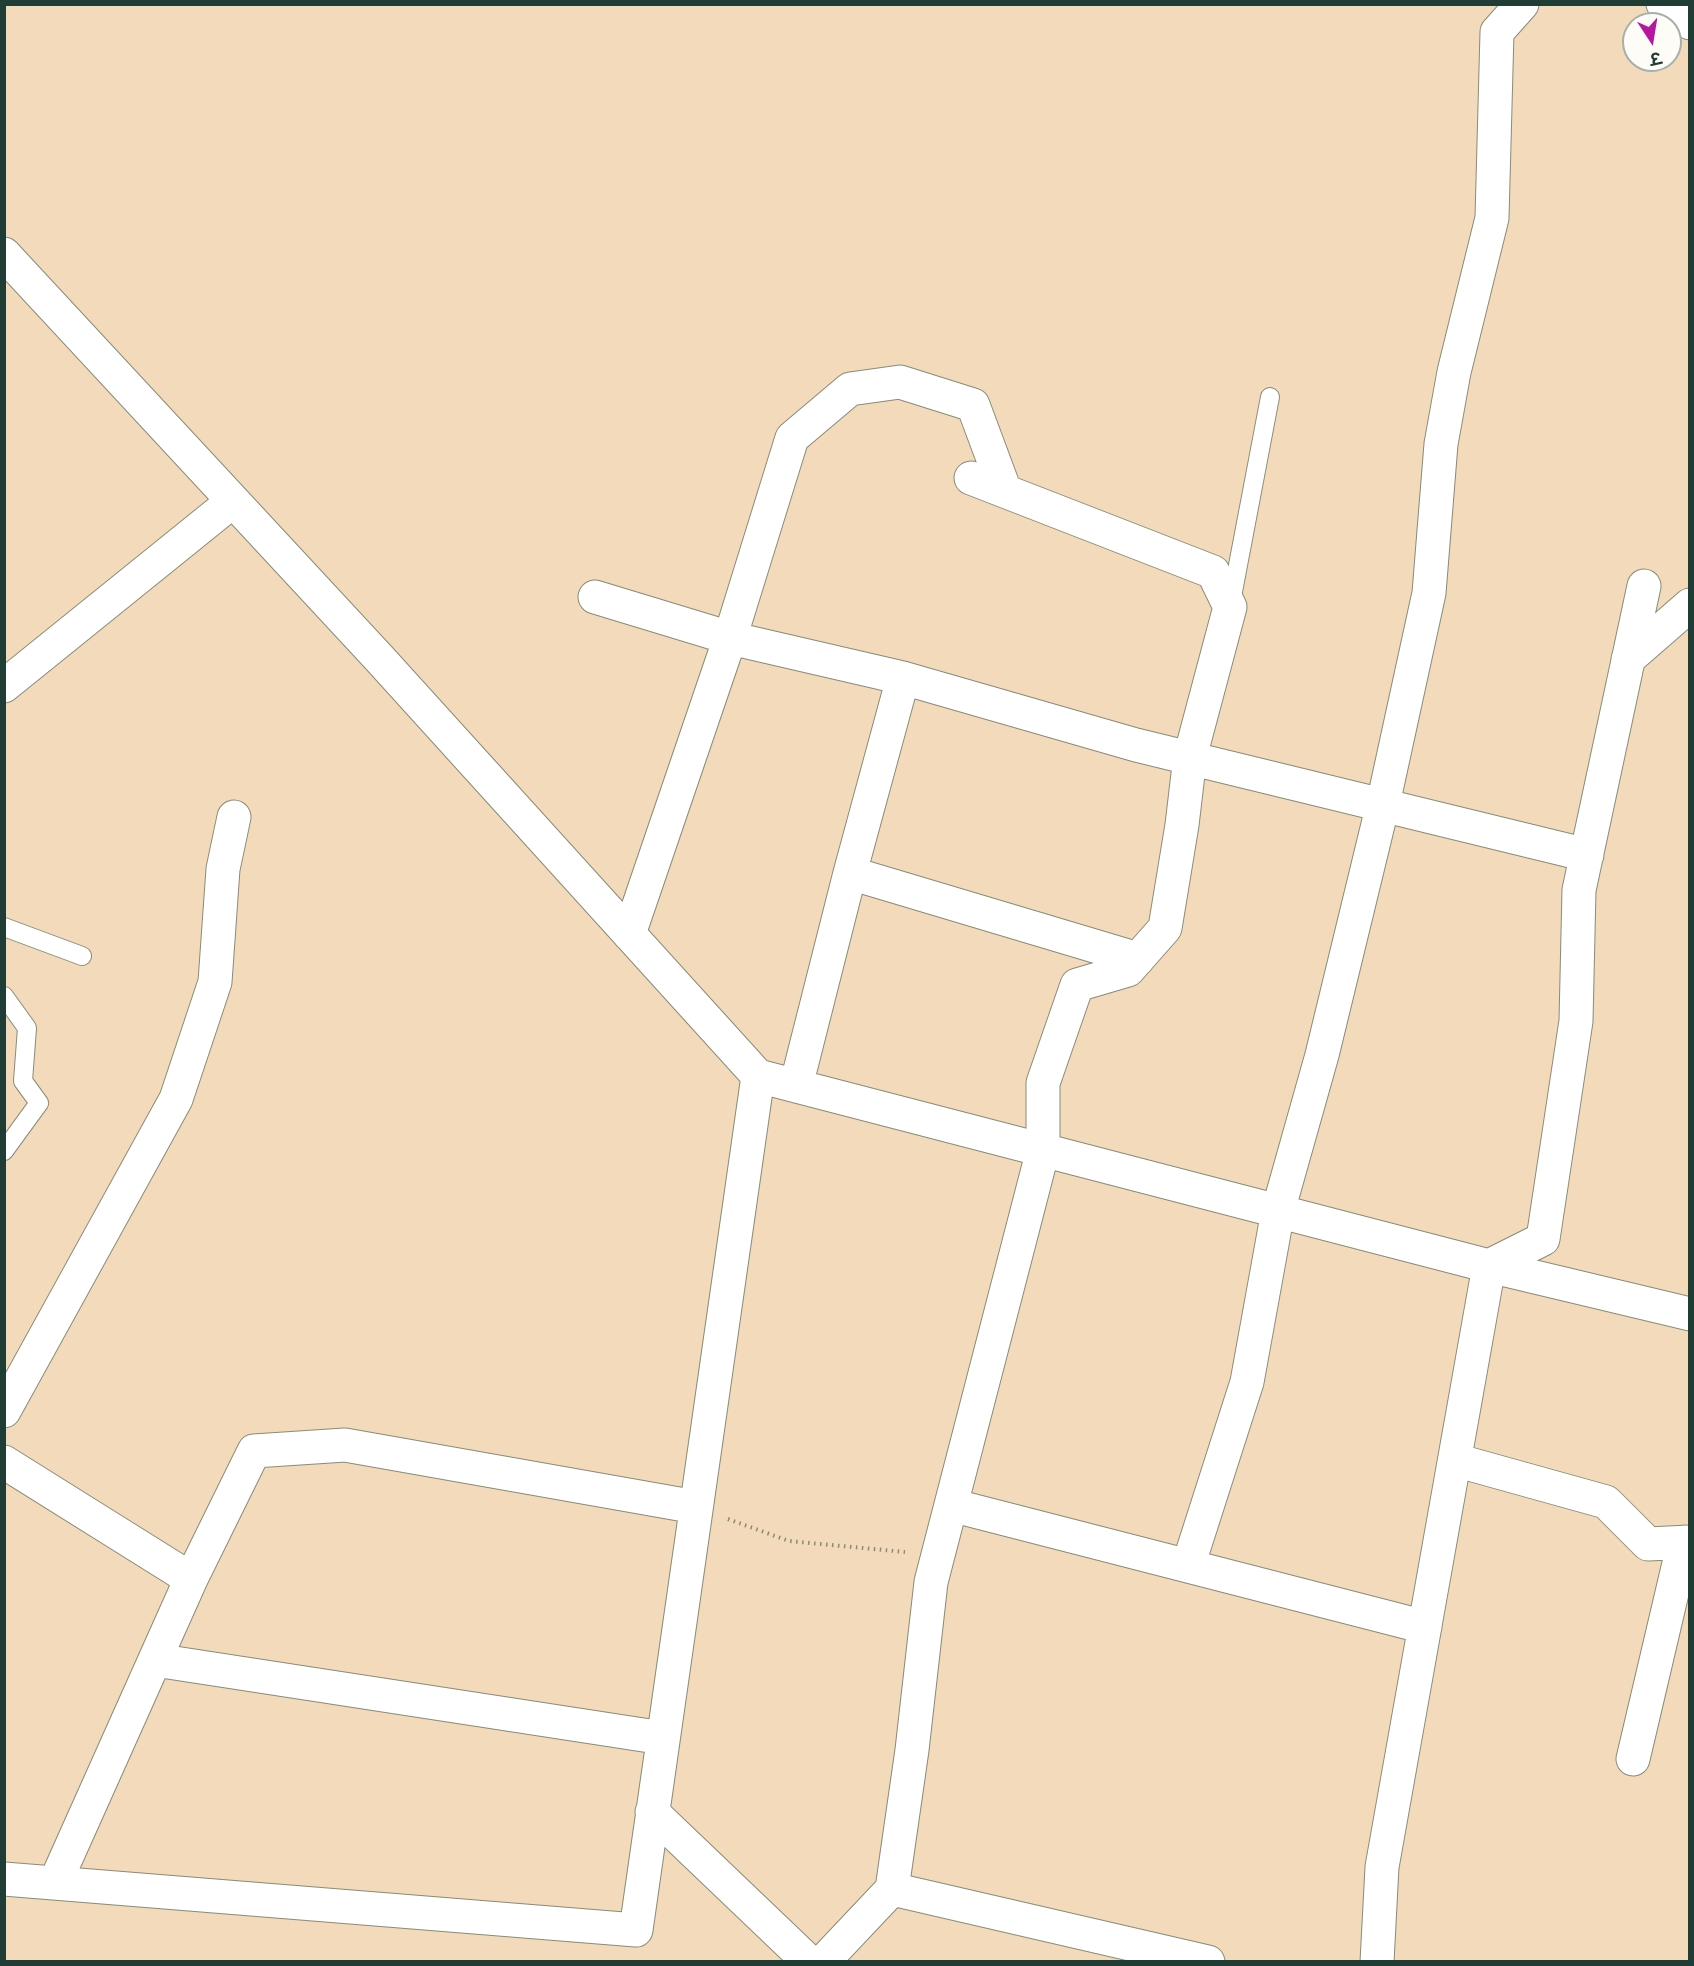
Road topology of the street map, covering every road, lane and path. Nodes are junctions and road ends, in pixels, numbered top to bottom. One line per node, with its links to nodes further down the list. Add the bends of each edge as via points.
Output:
1 (1522, 4): 18 (street, via 1497,32 1492,218 1454,372 1441,444 1429,593)
2 (1663, 4): 3 (street)
3 (1689, 23)
4 (4, 254): 8 (street)
5 (1270, 397): 12 (lane)
6 (971, 478): 7 (street)
7 (1005, 491): 12 (street, via 1213,572); 13 (street, via 973,405 900,382 850,389 792,438)
8 (233, 501): 16 (street); 23 (street)
9 (1644, 586): 14 (street)
10 (595, 597): 13 (street)
11 (1689, 605): 14 (street)
12 (1230, 607): 17 (street)
13 (730, 638): 15 (street); 23 (street)
14 (1628, 659): 20 (street)
15 (903, 678): 17 (street); 21 (street)
16 (4, 686)
17 (1190, 757): 18 (street); 25 (street, via 1165,928)
18 (1383, 804): 20 (street); 31 (street, via 1322,1054)
19 (234, 817): 34 (street, via 223,869 215,982 176,1099)
20 (1587, 855): 32 (street, via 1579,890 1576,1021 1543,1239)
21 (850, 873): 25 (street); 28 (street)
22 (4, 927): 24 (lane)
23 (629, 934): 27 (street)
24 (82, 956)
25 (1138, 959): 29 (street, via 1128,970 1077,985 1043,1083)
26 (4, 996): 30 (lane, via 27,1028 23,1081 39,1103)
27 (758, 1076): 28 (street); 38 (street)
28 (796, 1086): 29 (street)
29 (1043, 1150): 31 (street); 37 (street)
30 (4, 1151)
31 (1278, 1211): 32 (street); 41 (street, via 1247,1382)
32 (1490, 1266): 33 (street); 35 (street)
33 (1689, 1314)
34 (4, 1411)
35 (1455, 1460): 39 (street, via 1606,1502 1648,1544); 43 (street)
36 (4, 1462): 42 (street)
37 (951, 1505): 40 (street); 41 (street)
38 (696, 1507): 40 (path, via 789,1541); 42 (street, via 345,1445 254,1451); 45 (street)
39 (1687, 1542): 46 (street)
40 (938, 1556): 50 (street, via 931,1582)
41 (1188, 1566): 43 (street)
42 (191, 1579): 44 (street)
43 (1425, 1627): 51 (street, via 1383,1867)
44 (155, 1660): 45 (street); 49 (street)
45 (663, 1738): 47 (street)
46 (1633, 1759)
47 (652, 1812): 49 (street, via 636,1930); 52 (street)
48 (4, 1879): 49 (street)
49 (54, 1883)
50 (892, 1889): 53 (street); 54 (street)
51 (1377, 1961)
52 (809, 1962)
53 (823, 1962)
54 (1208, 1962)

